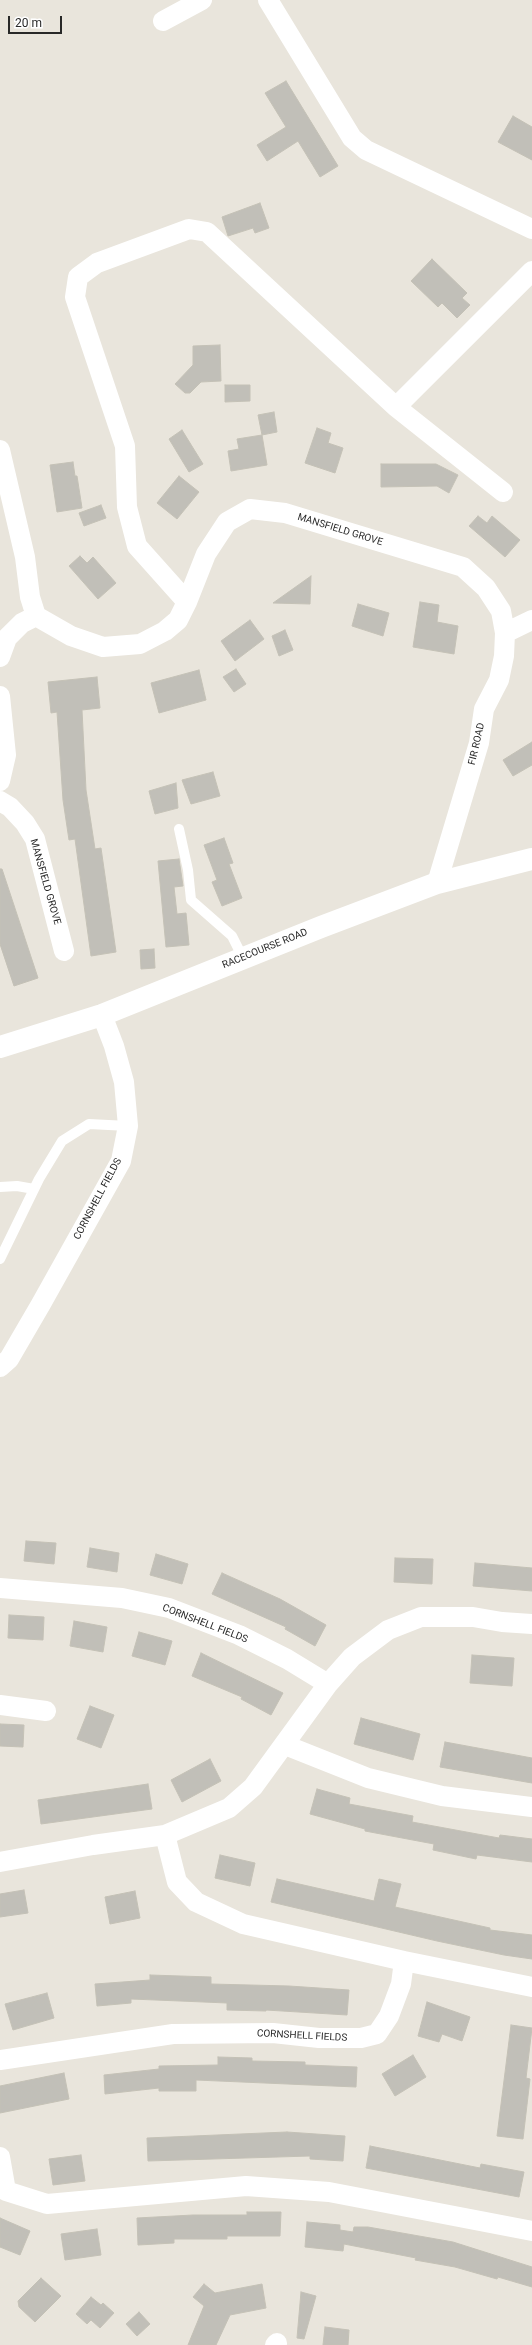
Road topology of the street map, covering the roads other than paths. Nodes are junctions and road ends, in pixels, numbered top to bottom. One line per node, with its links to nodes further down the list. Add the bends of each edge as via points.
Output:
1 (202, 0): 3 (street)
2 (268, 0): 4 (street, via 352,138 366,150)
3 (163, 21)
4 (532, 230)
5 (532, 271): 6 (street)
6 (396, 407): 8 (street); 9 (street, via 208,232 189,229 97,263 78,277 75,297 125,446 127,507 137,546)
7 (0, 450): 10 (street)
8 (503, 492)
9 (187, 602): 10 (street, MANSFIELD GROVE, via 178,620 165,631 140,644 102,647 71,636); 12 (street, MANSFIELD GROVE, via 206,554 227,522 250,509 285,513 463,568 486,588 501,611)
10 (36, 616): 13 (street, via 22,624 7,638)
11 (532, 620): 12 (street)
12 (505, 633): 19 (street, FIR ROAD, via 499,680 484,709 479,742)
13 (0, 657)
14 (0, 696): 15 (street, via 6,755)
15 (0, 782)
16 (0, 801): 20 (street, MANSFIELD GROVE, via 10,807 25,823 35,839)
17 (179, 830): 21 (lane, via 188,870 191,900 232,936)
18 (532, 859): 19 (street, RACECOURSE ROAD)
19 (437, 884): 21 (street, RACECOURSE ROAD)
20 (64, 951)
21 (243, 958): 22 (street, RACECOURSE ROAD)
22 (102, 1015): 23 (street, RACECOURSE ROAD); 24 (street, CORNSHELL FIELDS, via 124,1082)
23 (0, 1047)
24 (128, 1126): 26 (lane, via 89,1124 62,1141); 28 (street, CORNSHELL FIELDS, via 121,1161 9,1359)
25 (0, 1187): 26 (lane)
26 (34, 1189): 27 (lane)
27 (0, 1259)
28 (0, 1367)
29 (0, 1588): 31 (street, CORNSHELL FIELDS, via 122,1598 169,1608 239,1635 287,1659)
30 (532, 1624): 31 (street, via 473,1617 421,1616 388,1630 352,1657)
31 (328, 1684): 34 (street)
32 (0, 1705): 33 (street)
33 (46, 1711)
34 (285, 1745): 35 (street, via 376,1780 442,1796); 36 (street, via 253,1787 229,1808)
35 (532, 1807)
36 (165, 1835): 37 (street, via 93,1844); 38 (street, via 177,1882 196,1902 243,1924)
37 (0, 1862)
38 (404, 1961): 39 (street); 40 (street, CORNSHELL FIELDS, via 401,1984 389,2016 377,2034 360,2038 319,2038 273,2032 173,2034)
39 (532, 1987)
40 (0, 2060)
41 (0, 2158): 42 (street, via 6,2191 46,2204 246,2186 329,2192)
42 (532, 2231)

